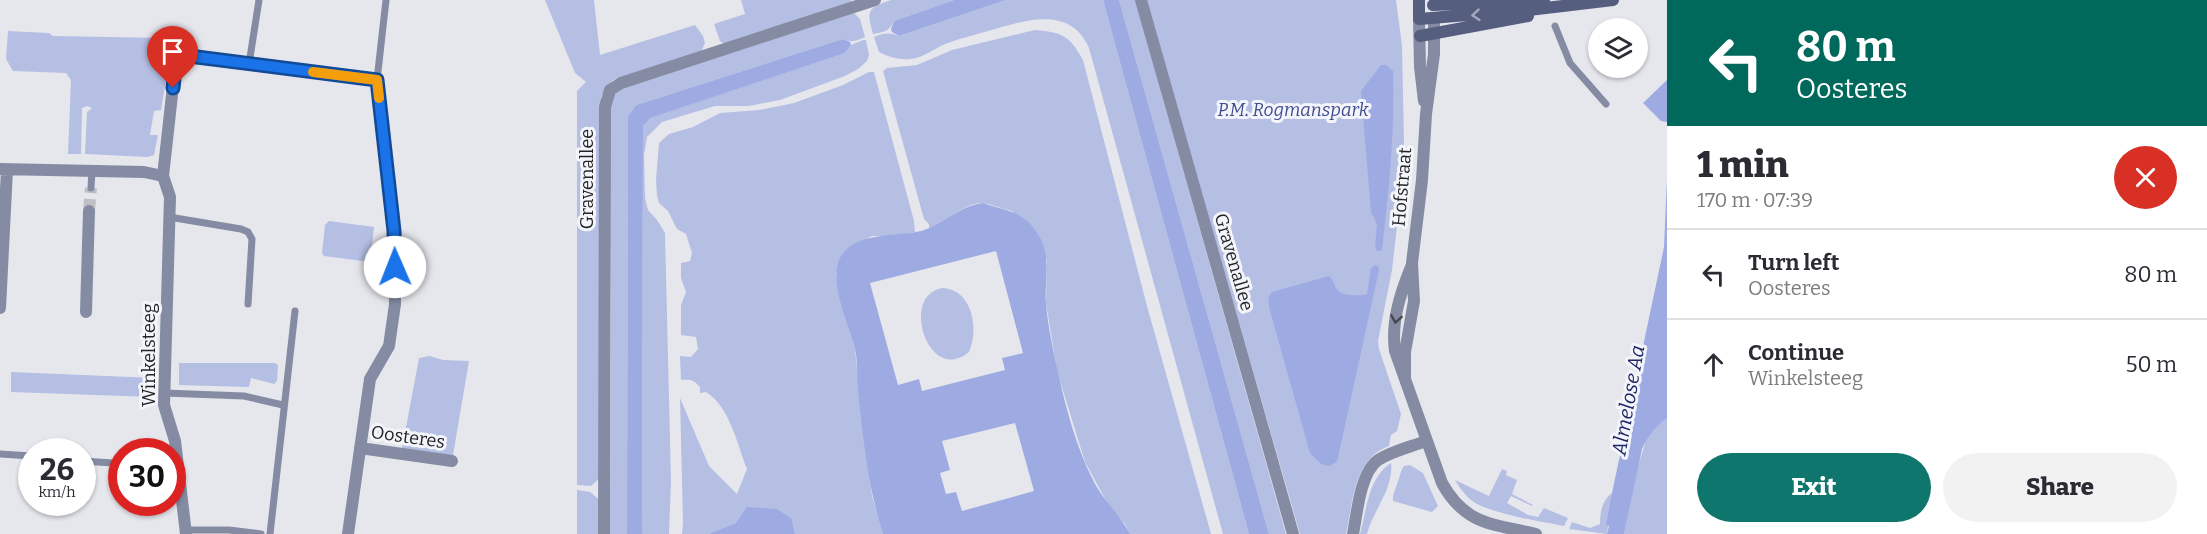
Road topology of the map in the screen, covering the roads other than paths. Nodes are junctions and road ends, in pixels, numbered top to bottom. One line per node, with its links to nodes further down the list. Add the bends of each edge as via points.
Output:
1 (259, 0): 15 (lane)
2 (386, 0): 16 (lane)
3 (875, 0): 7 (street, Gravenallee)
4 (1141, 0): 44 (street, Gravenallee)
5 (1419, 0): 11 (street, Hofstraat)
6 (1613, 0): 9 (street)
7 (860, 3): 43 (street, Gravenallee, via 621,83 608,94)
8 (1433, 3): 9 (street, via 1528,1); 10 (street, Hofstraat)
9 (1555, 7): 10 (street, one-way to 10); 13 (street, via 1523,18)
10 (1434, 18): 11 (street); 13 (street, Hofstraat)
11 (1419, 19): 14 (street, Hofstraat)
12 (1555, 26): 17 (lane, via 1570,63)
13 (1434, 34): 14 (street); 18 (street, Hofstraat)
14 (1419, 36): 18 (street, Hofstraat)
15 (249, 64): 16 (street); 21 (street, Winkelsteeg, via 189,56 175,68)
16 (377, 80): 34 (street, Oosteres, via 394,231 395,304 389,346 370,379)
17 (1606, 104)
18 (1426, 114): 33 (street, Hofstraat, via 1412,263 1394,329 1396,360)
19 (3, 169): 20 (street); 25 (street)
20 (92, 170): 21 (street); 22 (lane)
21 (163, 176): 24 (street, Winkelsteeg, via 170,198)
22 (91, 188)
23 (89, 211): 29 (street)
24 (169, 217): 26 (lane, via 248,232 252,239); 30 (street, Winkelsteeg)
25 (0, 292): 27 (street)
26 (248, 304)
27 (0, 308)
28 (295, 311): 31 (lane)
29 (86, 312)
30 (164, 393): 31 (lane, via 244,396); 32 (street, Winkelsteeg)
31 (283, 405): 41 (lane)
32 (171, 438)
33 (1426, 441): 45 (street, via 1388,455 1371,468 1364,481); 46 (street, Hofstraat, via 1442,483 1460,509 1484,522)
34 (360, 448): 37 (street, Oosteres); 42 (street, Oosteres)
35 (0, 454): 36 (lane)
36 (18, 455)
37 (452, 461)
38 (184, 516): 39 (street, Winkelsteeg)
39 (186, 532): 40 (lane, via 229,530)
40 (261, 534)
41 (270, 534)
42 (348, 534)
43 (604, 534)
44 (1293, 534)
45 (1353, 534)
46 (1536, 534)

